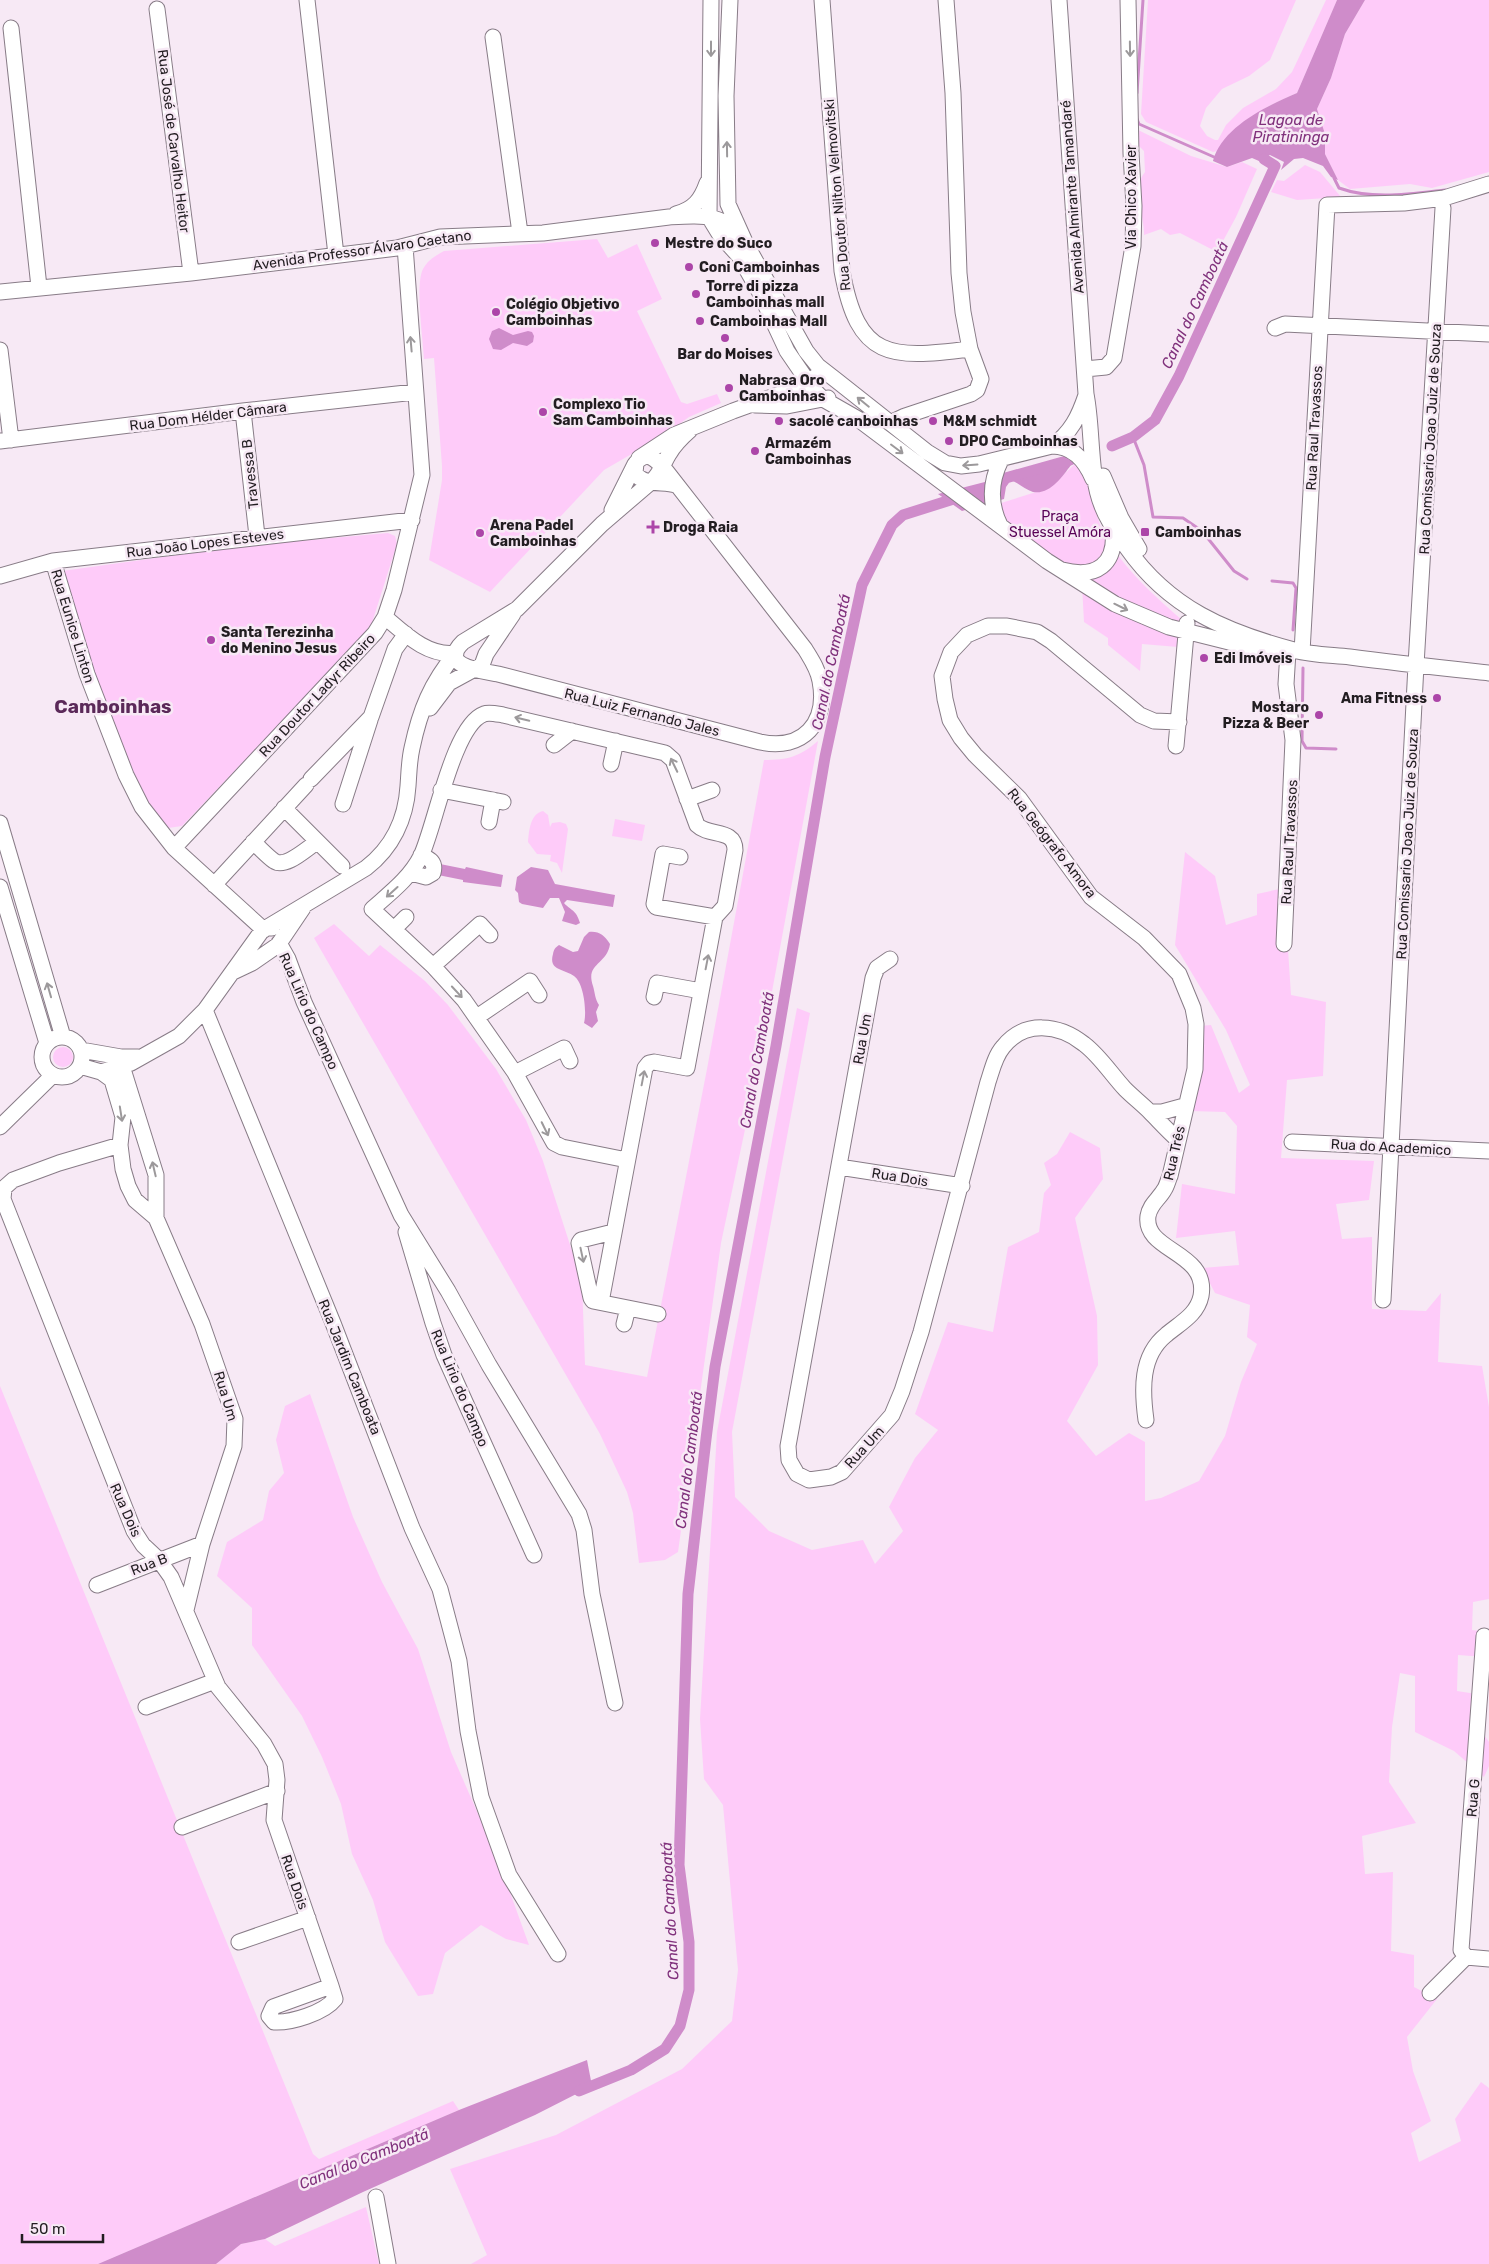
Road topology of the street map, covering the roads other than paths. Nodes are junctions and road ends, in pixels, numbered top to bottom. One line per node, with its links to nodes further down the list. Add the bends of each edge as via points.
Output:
1 (307, 0): 22 (street)
2 (711, 0): 11 (street, one-way to 11)
3 (730, 0): 12 (street)
4 (822, 0): 30 (street, Rua Doutor Nilton Velmovitski, via 842,271 854,318 866,335 880,346 901,354)
5 (946, 0): 30 (street, via 953,93 959,273 962,312)
6 (1059, 0): 32 (street, Avenida Almirante Tamandaré)
7 (1128, 0): 32 (street, Via Chico Xavier, one-way to 32, via 1133,246 1116,352 1106,367)
8 (157, 9): 23 (street, Rua José de Carvalho Heitor)
9 (11, 28): 24 (street)
10 (493, 37): 18 (street)
11 (710, 105): 12 (street, via 718,110); 13 (street)
12 (726, 107): 20 (street, one-way to 12, via 727,197)
13 (709, 176): 16 (street, via 704,194 696,204 687,211); 17 (street)
14 (1489, 184): 26 (street, Rua Raul Travassos, via 1444,198 1404,203 1327,205)
15 (1444, 208): 28 (street, Rua Comissario Joao Juiz de Souza)
16 (667, 217): 17 (street, Avenida Professor Álvaro Caetano); 18 (street, Avenida Professor Álvaro Caetano); 19 (street, via 699,223)
17 (709, 217): 19 (street); 20 (street, Avenida Professor Álvaro Caetano, via 733,226)
18 (520, 233): 21 (street, Avenida Professor Álvaro Caetano, via 440,237)
19 (720, 235): 34 (street, via 739,256 787,351)
20 (746, 244): 33 (street, via 806,351)
21 (405, 246): 22 (street, Avenida Professor Álvaro Caetano); 35 (street, Rua Doutor Ladyr Ribeiro, one-way to 21)
22 (336, 255): 23 (street, Avenida Professor Álvaro Caetano)
23 (191, 272): 24 (street, Avenida Professor Álvaro Caetano)
24 (39, 287): 25 (street, Avenida Professor Álvaro Caetano)
25 (0, 292)
26 (1319, 326): 27 (street, via 1285,324); 28 (street); 65 (street, Rua Raul Travassos)
27 (1275, 328)
28 (1436, 332): 29 (street); 68 (street, Rua Comissario Joao Juiz de Souza)
29 (1489, 334)
30 (970, 349): 40 (street, via 982,379 978,390)
31 (0, 350): 42 (street)
32 (1085, 369): 36 (street, Avenida Almirante Tamandaré)
33 (833, 378): 34 (street, via 819,375); 37 (street, via 834,393); 40 (street, one-way to 33)
34 (809, 383): 37 (street); 38 (street)
35 (415, 392): 39 (street, Rua Dom Hélder Câmara); 52 (street, Rua Doutor Ladyr Ribeiro, via 422,474)
36 (1086, 394): 43 (street, Avenida Almirante Tamandaré, via 1075,423); 44 (street, Avenida Almirante Tamandaré)
37 (823, 399): 38 (street, via 787,406); 51 (street, one-way to 51, via 858,419 946,486)
38 (751, 405): 41 (street)
39 (243, 411): 42 (street, Rua Dom Hélder Câmara); 55 (street, Travessa B)
40 (890, 423): 46 (street, one-way to 40, via 945,463)
41 (690, 430): 45 (street, via 674,435); 47 (street, via 677,442)
42 (5, 441)
43 (1052, 446): 46 (street); 50 (street, via 1063,447 1078,455)
44 (1093, 448): 50 (street, Avenida Almirante Tamandaré); 65 (street, via 1121,518 1153,566 1173,585 1211,611)
45 (637, 461): 47 (street, via 649,456); 48 (street, via 634,470 637,476 642,481); 53 (street, via 614,508)
46 (999, 465): 51 (street)
47 (662, 467): 48 (street); 49 (street)
48 (651, 482): 49 (street); 53 (street)
49 (676, 485): 71 (street, Rua Luiz Fernando Jales, via 815,666 821,697 816,720 808,732 800,740 774,745)
50 (1096, 485): 54 (street, Avenida Almirante Tamandaré)
51 (986, 508): 57 (street, via 1000,525)
52 (412, 520): 55 (street, Rua João Lopes Esteves); 61 (street, Rua Doutor Ladyr Ribeiro)
53 (602, 524): 60 (street)
54 (1113, 528): 57 (street, via 1114,547 1105,564 1085,573); 59 (street, Avenida Almirante Tamandaré, via 1142,568)
55 (257, 536): 56 (street, Rua João Lopes Esteves)
56 (53, 561): 58 (street, Rua João Lopes Esteves); 89 (street, Rua Eunice Linton, via 87,674 126,775 142,807)
57 (1058, 568): 62 (street, one-way to 62, via 1115,604 1153,622)
58 (0, 576)
59 (1180, 603): 62 (street, via 1187,618); 65 (street, Avenida Almirante Tamandaré, via 1218,624)
60 (517, 609): 64 (street); 67 (street)
61 (385, 617): 63 (street); 89 (street, Rua Doutor Ladyr Ribeiro, via 376,633)
62 (1186, 632): 65 (street, via 1249,647); 73 (street)
63 (406, 634): 66 (street, via 437,653); 72 (street, via 395,649)
64 (467, 640): 66 (street); 67 (street, via 480,642)
65 (1295, 651): 68 (street, Avenida Almirante Tamandaré); 103 (street, Rua Raul Travassos, via 1286,684 1293,740)
66 (456, 653): 69 (street, via 461,666); 74 (street, via 430,689)
67 (486, 654): 69 (street, via 482,665); 71 (street, via 496,668)
68 (1416, 665): 70 (street, Avenida Almirante Tamandaré); 128 (street, Rua Comissario Joao Juiz de Souza)
69 (474, 669): 71 (street, Rua Luiz Fernando Jales); 74 (street, via 442,689)
70 (1489, 673)
71 (510, 678)
72 (371, 717): 83 (street); 84 (street)
73 (1179, 722): 78 (street); 122 (street, Rua Geógrafo Amora, via 1154,721 1140,715 1051,641 1024,628 988,626 967,635 951,652 942,676 950,720 974,755 1019,798 1091,897 1144,938 1179,974 1196,1024 1194,1068)
74 (418, 726): 94 (street, via 406,802 397,831 376,860)
75 (572, 731): 76 (street); 77 (street); 80 (street, one-way to 80, via 503,715 484,714 476,719 465,735)
76 (616, 741): 79 (street); 82 (street, one-way to 76, via 673,760 665,752)
77 (554, 745)
78 (1176, 746)
79 (611, 764)
80 (441, 790): 85 (street, via 498,801); 98 (street, one-way to 98, via 421,854 433,862 433,873 426,877 411,873 372,909)
81 (712, 790): 82 (street)
82 (688, 799): 96 (street, via 700,829 727,835 734,843 725,906)
83 (343, 804)
84 (284, 808): 87 (street); 88 (street)
85 (489, 822)
86 (0, 823): 97 (street)
87 (253, 842): 88 (street, via 280,863); 92 (street)
88 (317, 842): 91 (street)
89 (174, 848): 92 (street, Rua Eunice Linton)
90 (680, 857): 96 (street, via 663,854 654,904)
91 (342, 866)
92 (214, 885): 99 (street, Rua Eunice Linton)
93 (0, 887): 100 (street)
94 (304, 907): 99 (street); 102 (street)
95 (406, 917): 98 (street)
96 (715, 917): 107 (street, one-way to 96)
97 (30, 926): 100 (street); 112 (street, one-way to 97)
98 (394, 929): 105 (street)
99 (263, 931): 102 (street, Rua Eunice Linton, via 276,929 280,935); 106 (street)
100 (6, 933): 113 (street)
101 (490, 935): 105 (street, via 480,924)
102 (277, 944): 106 (street, via 252,963); 133 (street, Rua Lirio do Campo, via 288,959 304,1002)
103 (1284, 944)
104 (890, 958): 131 (street, Rua Um, via 877,968 873,978)
105 (433, 966): 111 (street, one-way to 111)
106 (233, 972): 110 (street)
107 (701, 992): 109 (street, via 657,983); 130 (street, one-way to 107, via 643,1108 645,1068 654,1062 687,1068)
108 (539, 995): 111 (street, via 530,981)
109 (654, 996)
110 (205, 1010): 115 (street, via 179,1036); 158 (street, Rua Jardim Camboata, via 333,1323 412,1528 440,1589 459,1661 481,1797 510,1875)
111 (477, 1017): 121 (street)
112 (63, 1037): 113 (street); 114 (street, via 74,1040)
113 (47, 1043): 119 (street, via 42,1059)
114 (81, 1050): 115 (street, via 121,1057); 117 (street)
115 (144, 1057): 118 (street)
116 (570, 1061): 121 (street, via 564,1048)
117 (80, 1066): 119 (street, via 65,1077); 120 (street)
118 (122, 1066): 120 (street); 134 (street, Rua Um, one-way to 118, via 156,1175)
119 (50, 1072): 124 (street, via 35,1082 22,1105)
120 (101, 1072): 127 (street, Rua Um, one-way to 127, via 112,1080 124,1117)
121 (515, 1073): 130 (street, one-way to 130, via 554,1143)
122 (1184, 1106): 123 (street); 125 (street, Rua Três)
123 (1150, 1112): 125 (street, Rua Um); 132 (street, Rua Um, via 1085,1044 1071,1034 1056,1029 1027,1028 1003,1047 995,1062)
124 (0, 1127)
125 (1177, 1138): 141 (street, Rua Três, via 1165,1190 1153,1203 1148,1215 1148,1228 1156,1239 1196,1270 1201,1282 1201,1296 1196,1310 1164,1336 1152,1353 1144,1372)
126 (1292, 1142): 128 (street, Rua do Academico)
127 (120, 1145): 134 (street, Rua Um, via 131,1194); 144 (street, Rua Dois, via 13,1180 4,1188 3,1198 134,1531 148,1551)
128 (1392, 1147): 129 (street, Rua do Academico); 136 (street, Rua Comissario Joao Juiz de Souza)
129 (1489, 1151)
130 (627, 1160): 135 (street, via 628,1194)
131 (838, 1167): 132 (street, Rua Dois); 132 (street, Rua Um, via 788,1446 789,1460 797,1474 809,1480 820,1480 842,1472 892,1415 921,1332)
132 (962, 1186)
133 (401, 1215): 143 (street, Rua Lirio do Campo, via 444,1355); 149 (street, Rua Lirio do Campo, via 578,1514 584,1530 592,1594)
134 (156, 1218): 142 (street, Rua Um, via 202,1324 235,1419 234,1446)
135 (613, 1232): 137 (street, via 612,1276); 137 (street, one-way to 137, via 581,1240 580,1243 591,1298)
136 (1383, 1300)
137 (601, 1302): 138 (street)
138 (628, 1308): 139 (street); 140 (street)
139 (658, 1314)
140 (624, 1324)
141 (1146, 1420)
142 (202, 1544): 144 (street, Rua B); 146 (street, Rua Um)
143 (534, 1555)
144 (160, 1560): 145 (street, Rua B); 146 (street, Rua Dois)
145 (97, 1585)
146 (186, 1610): 148 (street, Rua Dois)
147 (1484, 1636): 151 (street, Rua G)
148 (215, 1681): 150 (street); 152 (street, Rua Dois, via 264,1744 275,1764)
149 (615, 1702)
150 (146, 1707)
151 (1483, 1739): 159 (street, Rua G, via 1461,1950)
152 (277, 1791): 153 (street); 154 (street, Rua Dois)
153 (256, 1799): 154 (street); 155 (street)
154 (274, 1820): 156 (street, Rua Dois)
155 (182, 1827)
156 (308, 1918): 157 (street); 161 (street, Rua Dois)
157 (238, 1942)
158 (558, 1954)
159 (1466, 1957): 160 (street); 162 (street)
160 (1489, 1960)
161 (331, 1986)
162 (1430, 1993)
163 (376, 2197): 164 (street)
164 (388, 2264)

